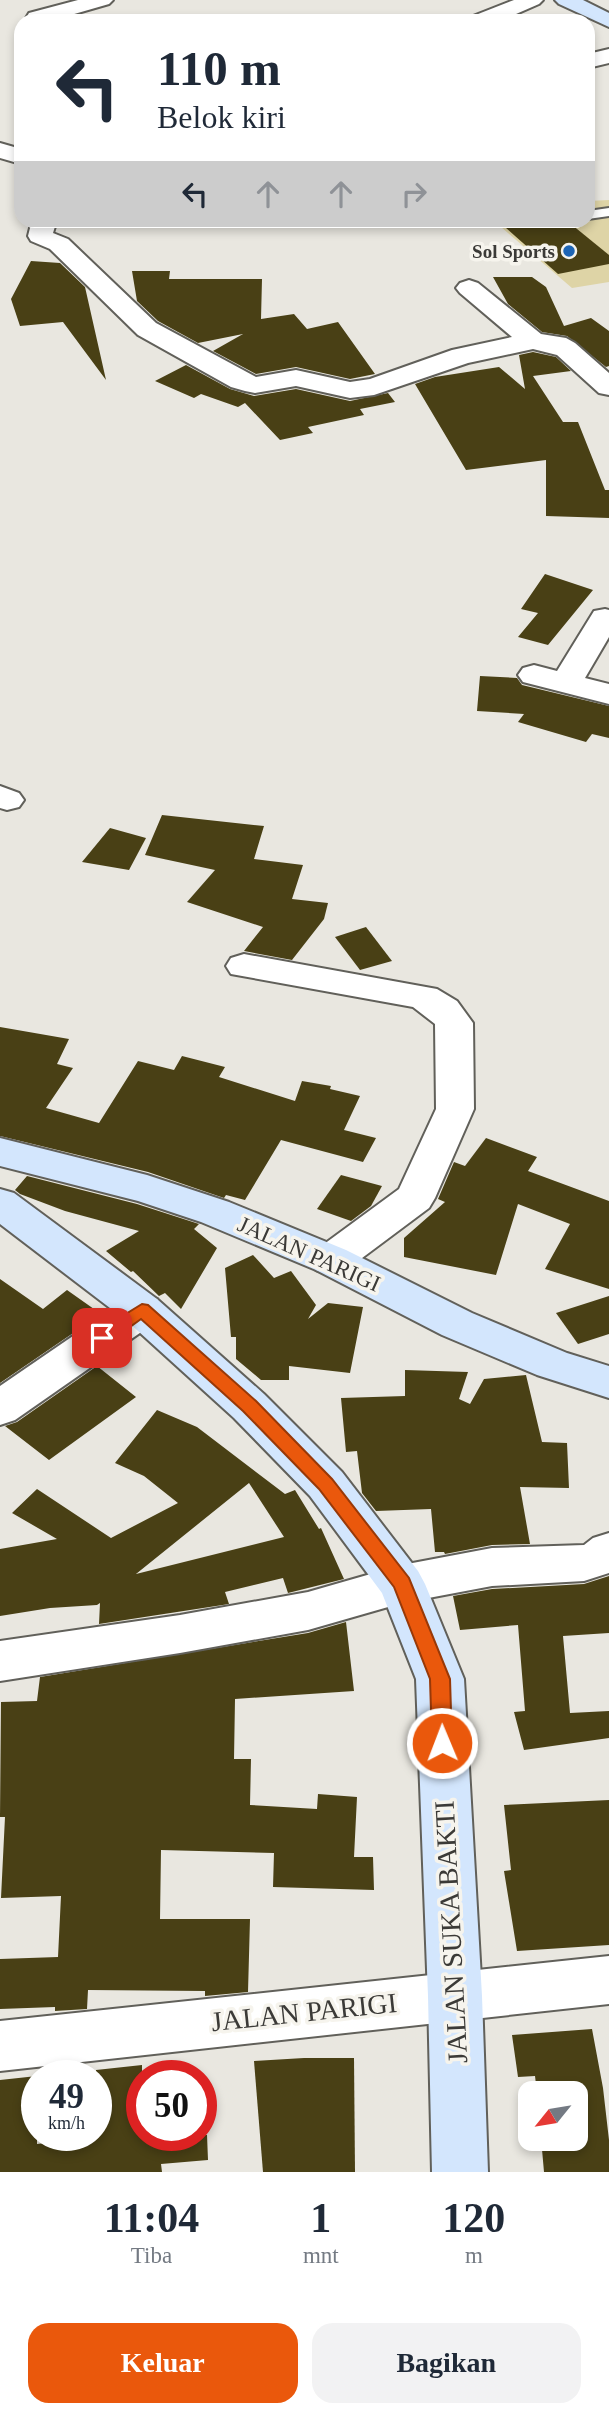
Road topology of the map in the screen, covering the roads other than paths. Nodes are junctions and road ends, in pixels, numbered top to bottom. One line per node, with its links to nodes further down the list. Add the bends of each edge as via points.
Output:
1 (102, 0): 4 (street)
2 (532, 0): 5 (street)
3 (566, 0): 6 (main road)
4 (51, 14)
5 (498, 14)
6 (595, 14)
7 (42, 228): 9 (street, via 40,236 59,244 147,329 226,374 255,385 296,378 350,390 374,387 461,356)
8 (469, 288): 9 (street)
9 (533, 341): 10 (street, via 566,349)
10 (609, 387)
11 (605, 618): 13 (street)
12 (534, 675): 13 (street)
13 (566, 683): 14 (street)
14 (609, 694)
15 (244, 966): 18 (street, via 424,997 454,1023 455,1109 415,1198)
16 (0, 1153): 18 (main road, JALAN PARIGI, via 147,1189)
17 (0, 1203): 19 (main road, JALAN SUKA BAKTI)
18 (331, 1260): 20 (main road, JALAN PARIGI, via 457,1324 552,1364)
19 (142, 1310): 21 (street); 23 (main road, JALAN SUKA BAKTI, via 249,1406 326,1484)
20 (609, 1382)
21 (0, 1408)
22 (609, 1551): 23 (street, via 584,1563 492,1567)
23 (402, 1584): 24 (street, via 308,1611); 26 (main road, JALAN SUKA BAKTI, via 440,1679)
24 (0, 1661)
25 (609, 1980): 26 (street, JALAN PARIGI)
26 (455, 1996): 27 (street, JALAN PARIGI); 28 (main road, JALAN SUKA BAKTI)
27 (0, 2046)
28 (460, 2172)

